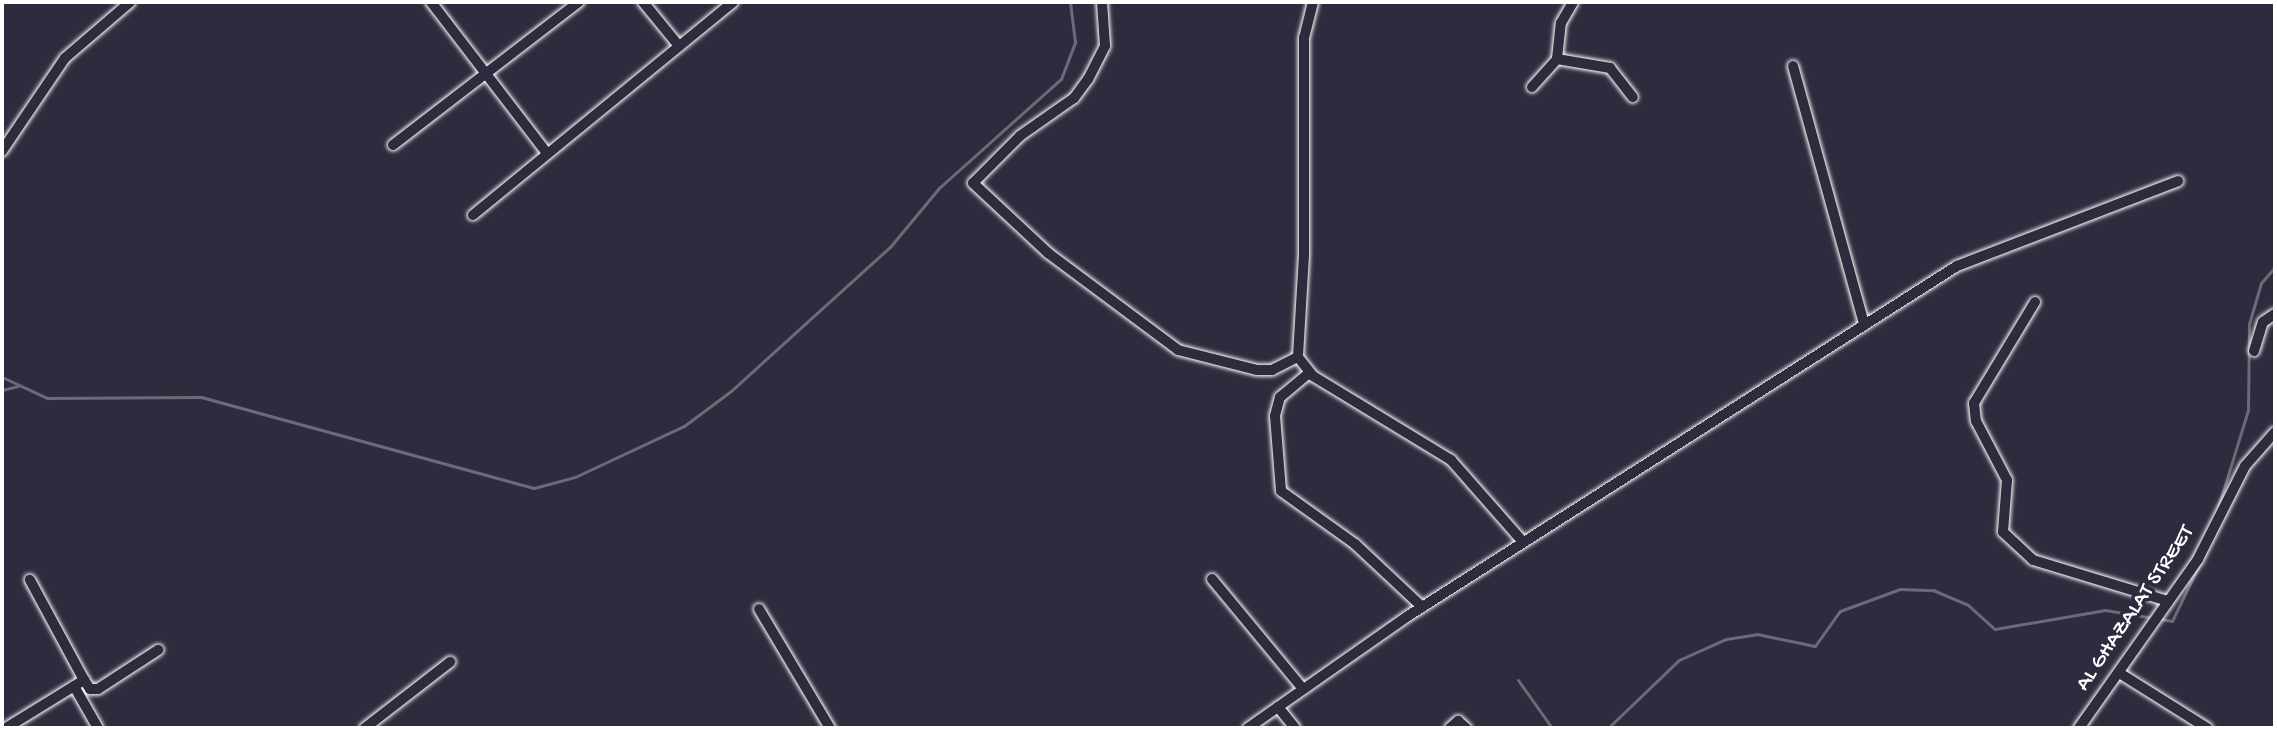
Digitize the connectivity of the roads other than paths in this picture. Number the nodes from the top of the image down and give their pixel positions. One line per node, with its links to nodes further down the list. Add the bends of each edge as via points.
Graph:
1 (130, 2): 16 (street, via 65,58)
2 (431, 2): 12 (street)
3 (579, 2): 12 (street)
4 (643, 2): 9 (street)
5 (733, 2): 9 (street)
6 (1102, 2): 24 (street, via 1105,46 1088,79 1074,98 1020,136 973,183 1048,253 1178,350 1257,370 1272,370)
7 (1313, 2): 24 (street, via 1304,38 1304,255)
8 (1573, 2): 10 (street, via 1561,23)
9 (679, 46): 17 (street)
10 (1557, 59): 13 (street); 14 (street, via 1610,68)
11 (1793, 66): 22 (street)
12 (486, 73): 15 (street); 17 (street)
13 (1532, 87)
14 (1633, 97)
15 (393, 145)
16 (2, 151)
17 (546, 152): 19 (street)
18 (2178, 181): 22 (street, via 1957,266)
19 (473, 215)
20 (2035, 302): 30 (street, via 1974,403 1976,421 2007,480 2003,532 2033,560)
21 (2275, 314): 23 (street, via 2263,322)
22 (1864, 323): 27 (street)
23 (2254, 351)
24 (1298, 357): 25 (street)
25 (1309, 373): 27 (street, via 1451,460); 31 (street, via 1280,397 1275,416 1281,491 1355,544)
26 (2275, 432): 30 (street, AL GHAZALAT STREET, via 2245,466 2198,559)
27 (1523, 542): 31 (street)
28 (1212, 579): 37 (street)
29 (30, 580): 36 (street)
30 (2168, 601): 35 (street, AL GHAZALAT STREET)
31 (1422, 607): 37 (street)
32 (759, 609): 42 (street)
33 (158, 650): 36 (street, via 98,689)
34 (450, 662): 41 (street)
35 (2121, 674): 47 (street, AL GHAZALAT STREET); 48 (street)
36 (79, 683): 39 (street); 40 (street)
37 (1303, 689): 38 (street)
38 (1278, 707): 43 (street); 44 (street)
39 (6, 728)
40 (98, 728)
41 (365, 728)
42 (830, 728)
43 (1248, 728)
44 (1295, 728)
45 (1450, 728): 46 (street, via 1458,721)
46 (1466, 728)
47 (2079, 728)
48 (2207, 728)

